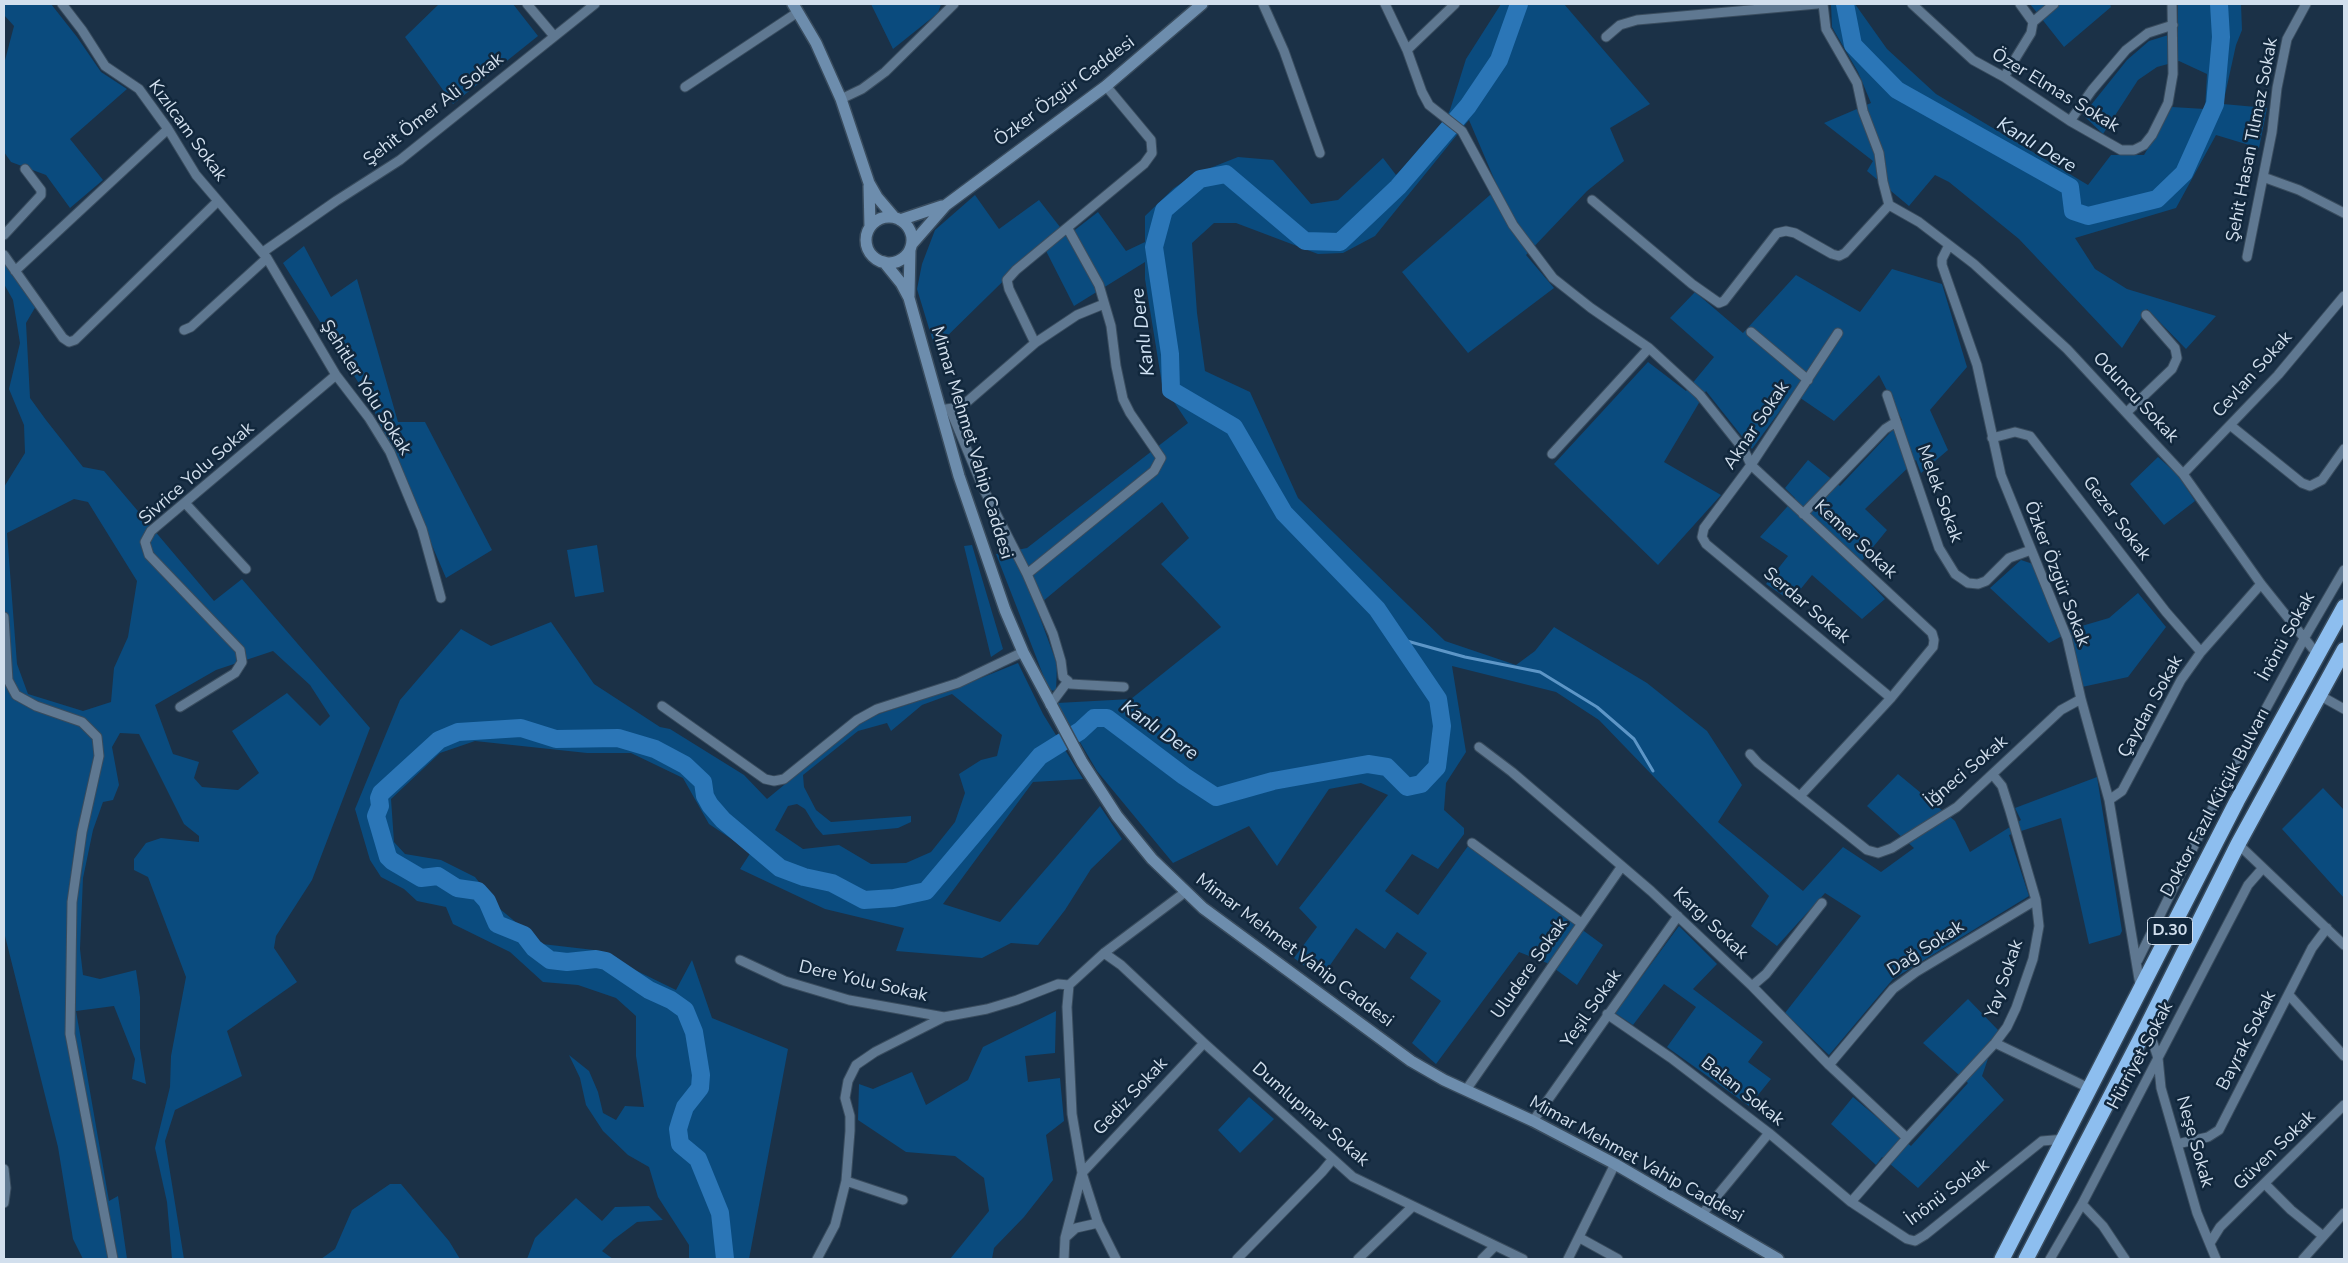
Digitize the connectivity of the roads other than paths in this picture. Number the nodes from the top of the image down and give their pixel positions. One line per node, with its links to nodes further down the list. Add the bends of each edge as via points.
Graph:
1 (62, 4): 27 (street, Kızılcam Sokak, via 104,66 139,89)
2 (528, 4): 19 (street)
3 (595, 4): 19 (street, Şehit Ömer Ali Sokak)
4 (1202, 4): 23 (main road, Özker Özgür Caddesi)
5 (1263, 4): 28 (street, via 1284,51)
6 (1385, 4): 21 (street)
7 (1455, 4): 21 (street)
8 (1818, 4): 20 (street, via 1637,20 1620,25)
9 (1823, 4): 35 (street, via 1826,29 1857,83 1863,111 1879,153)
10 (1912, 4): 22 (street, Özer Elmas Sokak, via 1973,60)
11 (2020, 4): 17 (street)
12 (2054, 4): 17 (street)
13 (2172, 4): 18 (street, Özer Elmas Sokak)
14 (2306, 4): 30 (street, Şehit Hasan Tılmaz Sokak, via 2287,40)
15 (950, 5): 25 (street, via 885,72)
16 (795, 8): 24 (street); 25 (main road, via 816,43)
17 (2033, 22): 22 (street, via 2031,33)
18 (2173, 25): 26 (street, via 2148,34 2126,50); 26 (street, Özer Elmas Sokak, via 2173,74 2168,104 2144,145 2134,150 2120,150)
19 (554, 36): 44 (street, Şehit Ömer Ali Sokak, via 400,160 336,201)
20 (1606, 37)
21 (1407, 50): 56 (street, Kemer Sokak, via 1430,105 1462,131 1513,225 1553,278)
22 (2004, 77): 26 (street, Özer Elmas Sokak)
23 (1106, 86): 34 (main road, Özker Özgür Caddesi); 39 (street, via 1151,140 1152,153 1144,164)
24 (685, 88)
25 (841, 99): 31 (main road)
26 (2070, 121)
27 (168, 129): 33 (street, Kızılcam Sokak, via 196,175); 47 (street)
28 (1320, 153)
29 (25, 169): 40 (street, via 41,190 41,195)
30 (2264, 177): 36 (street, via 2299,190); 45 (street, Şehit Hasan Tılmaz Sokak)
31 (869, 183): 37 (main road); 38 (main road)
32 (1592, 200): 35 (street, via 1719,303 1724,301 1777,233 1795,232 1839,256)
33 (218, 201): 44 (street, Kızılcam Sokak); 47 (street, via 75,340 69,342 63,338)
34 (946, 204): 37 (main road, Özker Özgür Caddesi); 42 (main road, Özker Özgür Caddesi)
35 (1889, 205): 41 (street, Oduncu Sokak)
36 (2344, 213)
37 (897, 218): 38 (main road, via 880,218); 42 (main road, via 910,230)
38 (870, 227): 46 (main road, via 867,248)
39 (1068, 228): 50 (street, via 1100,285); 55 (street, via 1007,280 1008,289)
40 (4, 235)
41 (1949, 245): 61 (street, Oduncu Sokak, via 1995,282 2067,349); 64 (street, Özker Özgür Sokak, via 1942,265 1977,365)
42 (911, 246): 46 (main road, via 900,260); 49 (main road, Mimar Mehmet Vahip Caddesi)
43 (4, 255): 47 (street)
44 (265, 255): 52 (street, Şehit Ömer Ali Sokak, via 191,327); 57 (street, Şehitler Yolu Sokak)
45 (2246, 257)
46 (884, 262): 49 (main road, Mimar Mehmet Vahip Caddesi)
47 (15, 271)
48 (2344, 296): 63 (street, Cevlan Sokak, via 2278,375)
49 (909, 298): 60 (main road, Mimar Mehmet Vahip Caddesi)
50 (1104, 304): 55 (street, via 1077,315); 75 (street, via 1111,326 1123,399 1161,458 1154,471)
51 (2146, 315): 61 (street, via 2175,348 2177,358 2172,369)
52 (184, 330)
53 (1750, 332): 58 (street)
54 (1838, 333): 58 (street, Aknar Sokak)
55 (1035, 343): 60 (street, via 961,407)
56 (1649, 348): 66 (street); 67 (street, Kemer Sokak, via 1700,395 1744,450)
57 (336, 375): 69 (street, Sivrice Yolu Sokak); 77 (street, Şehitler Yolu Sokak, via 390,452 422,528)
58 (1808, 380): 67 (street, Aknar Sokak)
59 (1887, 395): 62 (street, Melek Sokak)
60 (945, 409): 75 (street); 82 (main road, Mimar Mehmet Vahip Caddesi, via 974,523)
61 (2127, 412): 68 (street, Oduncu Sokak)
62 (1896, 422): 70 (street, via 1885,429); 72 (street, Melek Sokak, via 1939,548 1955,574 1968,582 1986,582 2009,558)
63 (2230, 425): 65 (street, via 2310,486 2322,480); 68 (street, Cevlan Sokak)
64 (1992, 438): 72 (street, Özker Özgür Sokak, via 2001,475); 83 (street, Gezer Sokak, via 2015,432 2030,436)
65 (2344, 449)
66 (1552, 454)
67 (1751, 465): 70 (street, Kemer Sokak); 71 (street, Aknar Sokak, via 1704,528)
68 (2183, 474): 76 (street, Oduncu Sokak)
69 (185, 503): 73 (street); 92 (street, Sivrice Yolu Sokak, via 151,531 145,542 149,555 240,650 242,662 236,673)
70 (1803, 514): 88 (street, Kemer Sokak, via 1932,633 1932,647)
71 (1702, 536): 88 (street, Serdar Sokak, via 1706,544)
72 (2031, 550): 89 (street, Özker Özgür Sokak, via 2067,638)
73 (246, 569)
74 (2344, 570): 80 (street, İnönü Sokak)
75 (1027, 574): 85 (street, via 1053,634 1063,677)
76 (2261, 584): 80 (street, Oduncu Sokak); 83 (street, Çaydan Sokak)
77 (441, 598)
78 (2344, 607): 84 (highway, Doktor Fazıl Küçük Bulvarı / D.30)
79 (4, 617): 152 (street, via 8,680 16,695 36,706 82,722 98,737 99,756 82,832 72,902 70,1034)
80 (2305, 637): 84 (street, Oduncu Sokak); 112 (street, İnönü Sokak, via 2220,793)
81 (2344, 650): 87 (highway, D.30)
82 (1023, 652): 90 (main road, Mimar Mehmet Vahip Caddesi); 91 (street, via 958,683 877,709 857,720 784,780 774,782 765,779)
83 (2201, 652): 98 (street, Çaydan Sokak, via 2155,726 2122,791)
84 (2318, 654): 115 (highway, Doktor Fazıl Küçük Bulvarı / D.30)
85 (1068, 681): 86 (street, via 1070,684); 90 (street)
86 (1124, 687)
87 (2319, 695): 93 (street); 100 (highway, D.30)
88 (1891, 698): 97 (street)
89 (2081, 700): 96 (street, İğneci Sokak, via 2061,710); 98 (street, Özker Özgür Sokak)
90 (1050, 705): 103 (main road, Mimar Mehmet Vahip Caddesi, via 1117,816)
91 (662, 706)
92 (180, 707)
93 (2344, 709)
94 (1479, 747): 101 (street, Kargı Sokak)
95 (1750, 754): 97 (street, İğneci Sokak)
96 (1993, 775): 97 (street, İğneci Sokak, via 1957,807 1892,848 1878,853 1867,850); 104 (street, Yay Sokak, via 2002,786)
97 (1801, 795)
98 (2108, 800): 112 (street, Özker Özgür Sokak)
99 (1472, 843): 107 (street)
100 (2238, 844): 102 (street); 119 (highway, D.30)
101 (1622, 866): 106 (street, Kargı Sokak); 107 (street, Uludere Sokak)
102 (2262, 869): 108 (street); 123 (street, Hürriyet Sokak, via 2248,886)
103 (1184, 893): 110 (street); 126 (main road, Mimar Mehmet Vahip Caddesi, via 1411,1061)
104 (2036, 900): 121 (street, Yay Sokak, via 2039,926 2034,959 2016,1008); 124 (street, Dağ Sokak, via 1893,989)
105 (1822, 903): 114 (street, via 1766,974)
106 (1678, 916): 114 (street, Kargı Sokak); 117 (street, Yeşil Sokak)
107 (1581, 923): 126 (street, Uludere Sokak)
108 (2326, 928): 109 (street); 116 (street, Bayrak Sokak, via 2312,948)
109 (2344, 945)
110 (1104, 952): 113 (street); 120 (street, Dumlupınar Sokak)
111 (740, 960): 118 (street, Dere Yolu Sokak, via 785,981 849,1000)
112 (2138, 960): 115 (street, Özker Özgür Sokak)
113 (1069, 985): 118 (street, Dere Yolu Sokak, via 1058,984 1002,1005); 136 (street, via 1067,1007 1072,1114)
114 (1752, 986): 124 (street, Kargı Sokak)
115 (2141, 988): 125 (highway, Doktor Fazıl Küçük Bulvarı / D.30)
116 (2289, 995): 122 (street); 132 (street, Bayrak Sokak, via 2219,1130 2208,1137)
117 (1607, 1014): 128 (street, Yeşil Sokak); 129 (street, Balan Sokak)
118 (944, 1017): 137 (street, via 874,1052 856,1065 848,1081 845,1098 850,1116)
119 (2143, 1034): 123 (street, Neşe Sokak, via 2153,1043); 164 (highway, D.30)
120 (1204, 1043): 133 (street, Dumlupınar Sokak); 136 (street, Gediz Sokak)
121 (1995, 1043): 125 (street); 130 (street, Yay Sokak)
122 (2344, 1056)
123 (2158, 1058): 132 (street, Neşe Sokak, via 2162,1088); 142 (street, Hürriyet Sokak)
124 (1829, 1065): 130 (street, Kargı Sokak)
125 (2091, 1089): 131 (highway, Doktor Fazıl Küçük Bulvarı / D.30)
126 (1466, 1090): 128 (main road, Mimar Mehmet Vahip Caddesi)
127 (2344, 1105): 138 (street, Güven Sokak)
128 (1533, 1121): 134 (main road, Mimar Mehmet Vahip Caddesi)
129 (1769, 1133): 140 (street, Balan Sokak); 145 (street)
130 (1906, 1138): 140 (street, Yay Sokak)
131 (2065, 1139): 140 (street, İnönü Sokak, via 2042,1141 1915,1240 1907,1239); 163 (highway, Doktor Fazıl Küçük Bulvarı / D.30)
132 (2177, 1144): 150 (street, Neşe Sokak, via 2197,1213)
133 (1332, 1160): 143 (street, Dumlupınar Sokak, via 1353,1177); 156 (street)
134 (1615, 1164): 145 (main road, Mimar Mehmet Vahip Caddesi); 149 (street)
135 (4, 1169): 141 (street)
136 (1082, 1173): 146 (street); 148 (street)
137 (846, 1181): 139 (street); 153 (street, via 835,1226)
138 (2265, 1184): 147 (street); 150 (street, Güven Sokak, via 2220,1227)
139 (903, 1200)
140 (1851, 1202)
141 (4, 1203)
142 (2082, 1204): 165 (street, Hürriyet Sokak); 166 (street, via 2103,1226)
143 (1412, 1207): 151 (street, Dumlupınar Sokak); 157 (street)
144 (2344, 1213): 147 (street)
145 (1703, 1214): 162 (main road, Mimar Mehmet Vahip Caddesi)
146 (1098, 1223): 148 (street, via 1076,1228); 155 (street)
147 (2323, 1236): 168 (street)
148 (1065, 1238): 154 (street)
149 (1580, 1238): 160 (street); 161 (street)
150 (2210, 1243): 167 (street, Neşe Sokak)
151 (1495, 1246): 158 (street); 159 (street, Dumlupınar Sokak)
152 (113, 1259)
153 (817, 1259)
154 (1064, 1259)
155 (1116, 1259)
156 (1237, 1259)
157 (1358, 1259)
158 (1482, 1259)
159 (1523, 1259)
160 (1568, 1259)
161 (1618, 1259)
162 (1778, 1259)
163 (2002, 1259)
164 (2026, 1259)
165 (2050, 1259)
166 (2125, 1259)
167 (2216, 1259)
168 (2302, 1259)

